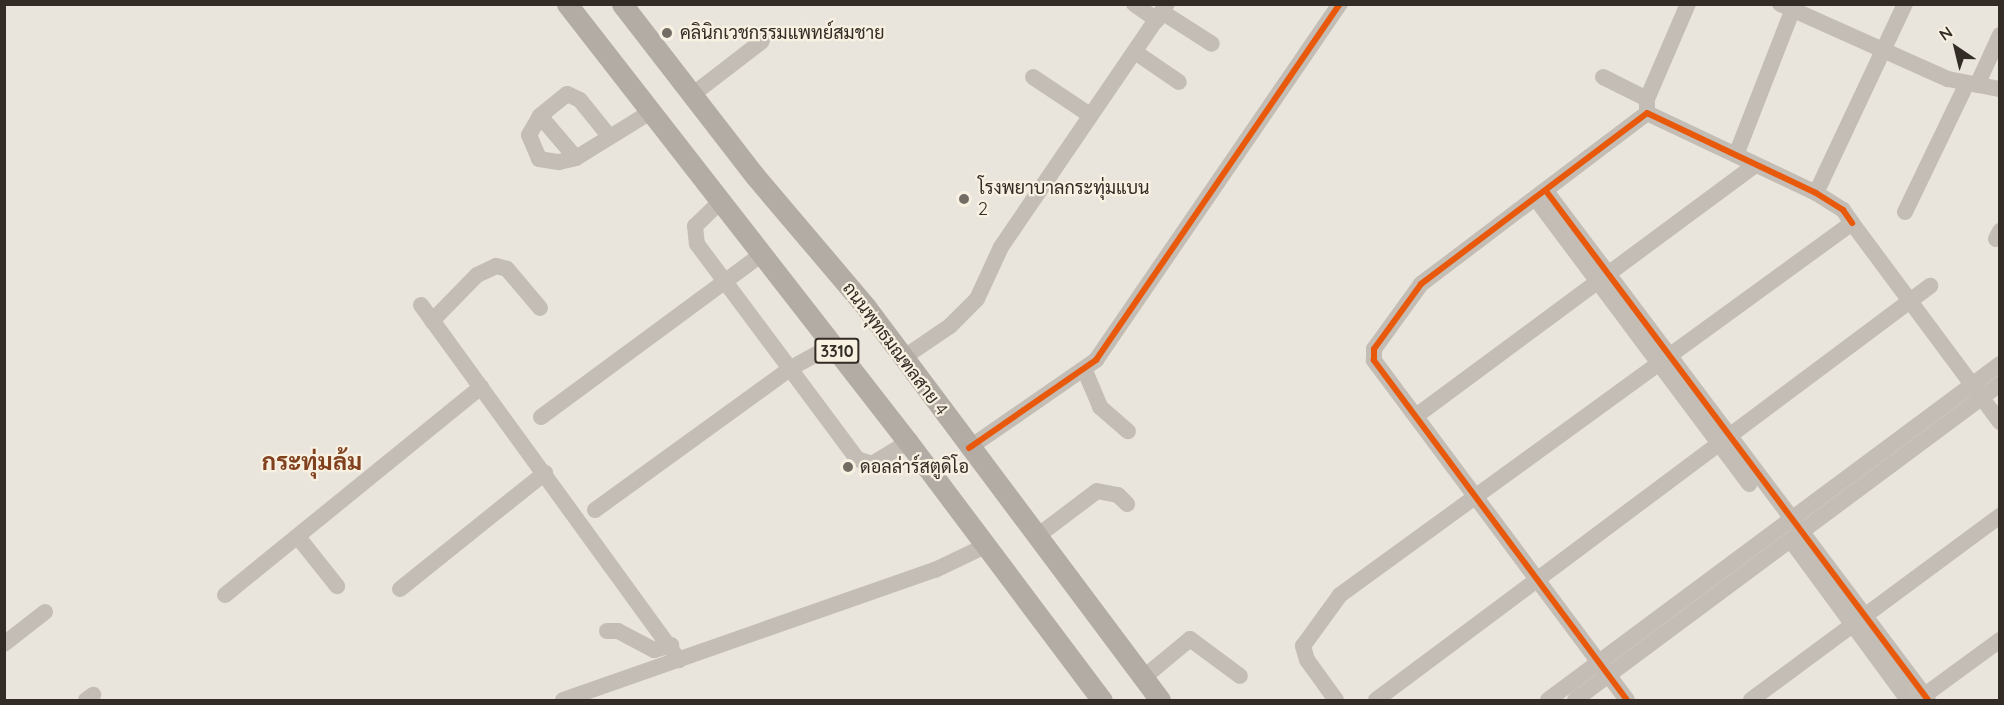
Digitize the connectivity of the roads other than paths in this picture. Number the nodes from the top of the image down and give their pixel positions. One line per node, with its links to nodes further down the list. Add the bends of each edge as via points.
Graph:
1 (567, 4): 21 (main road, 3310)
2 (622, 4): 19 (main road, ถนนพุทธมณฑลสาย 4 / 3310)
3 (1134, 4): 8 (street)
4 (1340, 4): 46 (street, via 1164,264)
5 (1905, 4): 12 (street)
6 (1684, 5): 20 (street)
7 (1789, 7): 12 (street); 25 (street)
8 (1162, 12): 11 (street); 13 (street)
9 (2000, 35): 17 (street)
10 (762, 41): 19 (street)
11 (1212, 44)
12 (1885, 50): 17 (street); 28 (street)
13 (1135, 52): 16 (street); 22 (street)
14 (1603, 76): 20 (street)
15 (1033, 77): 22 (street)
16 (1179, 82)
17 (1972, 84): 18 (street); 31 (street)
18 (2000, 89)
19 (692, 95): 42 (main road, ถนนพุทธมณฑลสาย 4 / 3310)
20 (1647, 106): 25 (street); 29 (street)
21 (652, 111): 24 (street); 30 (main road, 3310)
22 (1090, 115): 42 (street, via 1001,248 977,299 950,326)
23 (540, 116): 24 (street, via 561,97 574,95); 26 (street); 26 (street, via 529,135 539,159 550,163)
24 (609, 136): 26 (street)
25 (1736, 155): 27 (street)
26 (576, 158)
27 (1755, 165): 28 (street); 34 (street)
28 (1816, 193): 32 (street, via 1843,210)
29 (1541, 195): 34 (street); 50 (street, via 1421,284 1374,349 1374,360)
30 (721, 201): 33 (main road, 3310); 35 (street, via 694,226 693,235)
31 (1905, 212)
32 (1852, 223): 37 (street); 43 (street)
33 (762, 254): 35 (street); 41 (main road, 3310)
34 (1602, 278): 43 (street); 50 (street)
35 (726, 281): 45 (street); 51 (street)
36 (1930, 286): 37 (street)
37 (1910, 300): 49 (street); 54 (street)
38 (421, 305): 40 (street)
39 (540, 308): 40 (street, via 507,269 496,266 477,274)
40 (432, 321): 48 (street)
41 (833, 345): 45 (street); 55 (main road, 3310)
42 (903, 358): 56 (main road, ถนนพุทธมณฑลสาย 4 / 3310)
43 (1664, 360): 54 (street); 58 (street)
44 (2000, 364): 49 (street)
45 (791, 368): 55 (street, via 864,464 883,461); 60 (street)
46 (1084, 371): 53 (street, via 1100,407); 56 (street)
47 (2000, 384): 49 (street)
48 (481, 387): 57 (street); 63 (street)
49 (1976, 392): 52 (street); 62 (street)
50 (1416, 416): 58 (street)
51 (541, 417)
52 (2000, 422)
53 (1128, 431)
54 (1724, 441): 62 (street); 66 (street)
55 (908, 442): 65 (main road, 3310)
56 (969, 447): 64 (main road, ถนนพุทธมณฑลสาย 4 / 3310)
57 (545, 473): 68 (street); 75 (street)
58 (1477, 498): 66 (street); 83 (street, via 1340,595 1310,635 1304,653)
59 (1127, 504): 64 (street, via 1118,495 1097,491)
60 (596, 510)
61 (2000, 516): 71 (street)
62 (1791, 531): 71 (street); 76 (street)
63 (298, 537): 67 (street); 69 (street)
64 (1036, 537): 78 (main road, ถนนพุทธมณฑลสาย 4 / 3310)
65 (985, 546): 75 (street, via 934,570); 82 (main road, 3310)
66 (1538, 580): 76 (street); 84 (street)
67 (336, 586)
68 (400, 589)
69 (225, 595)
70 (45, 612): 74 (street)
71 (1857, 621): 80 (street); 88 (street)
72 (607, 631): 75 (street, via 618,631 654,650)
73 (2000, 640): 80 (street)
74 (4, 644)
75 (675, 653): 81 (street)
76 (1604, 669): 85 (street); 86 (street); 87 (street)
77 (1240, 676): 78 (street, via 1190,639)
78 (1143, 678): 79 (main road, ถนนพุทธมณฑลสาย 4)
79 (1158, 699)
80 (1919, 699)
81 (562, 700)
82 (1102, 700)
83 (1336, 700)
84 (1376, 700)
85 (1548, 700)
86 (1575, 700)
87 (1627, 700)
88 (1751, 700)

